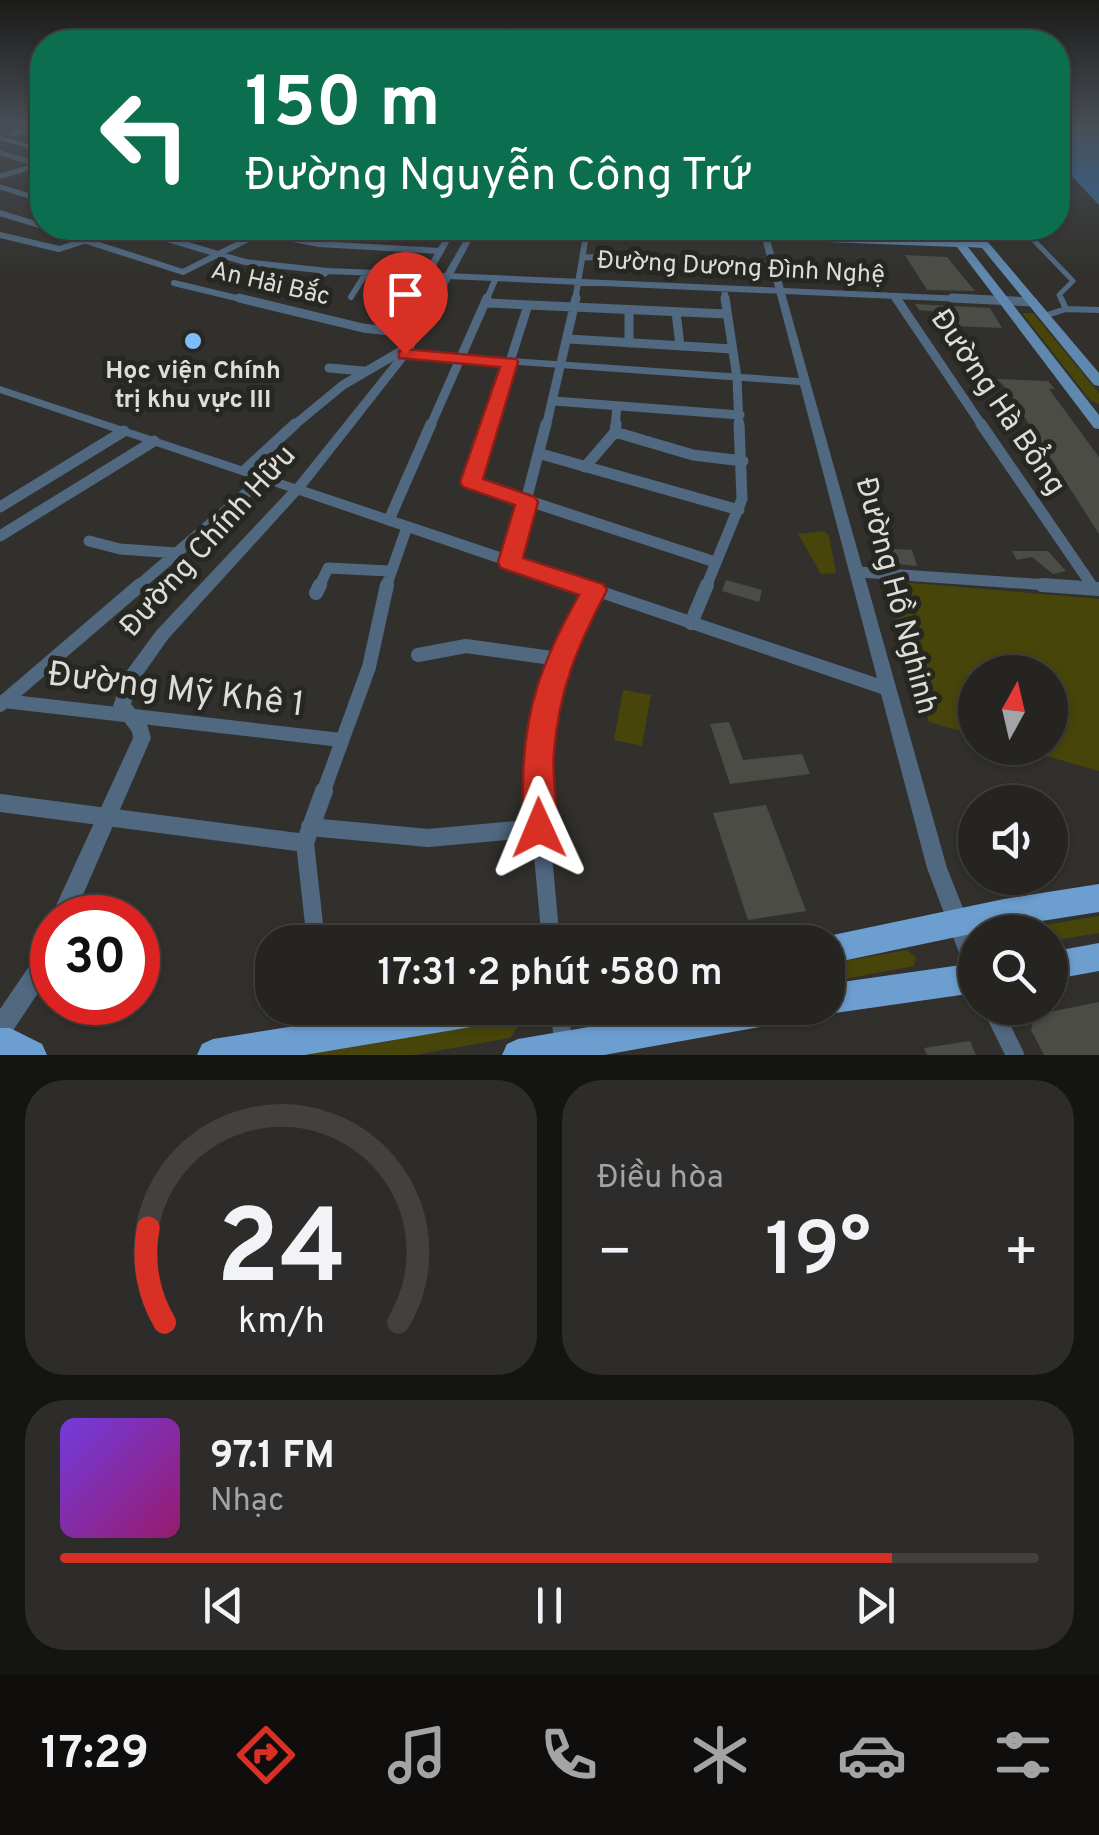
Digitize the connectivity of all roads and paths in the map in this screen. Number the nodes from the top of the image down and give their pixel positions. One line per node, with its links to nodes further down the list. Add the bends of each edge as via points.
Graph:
1 (1, 187): 2 (street)
2 (30, 194)
3 (0, 216): 4 (street)
4 (30, 222)
5 (30, 232): 7 (street)
6 (0, 235): 7 (street)
7 (13, 238): 8 (street, via 59,249); 19 (street)
8 (84, 240): 21 (street, via 183,272)
9 (168, 240): 21 (street)
10 (247, 240): 21 (street)
11 (305, 240): 20 (street)
12 (447, 240): 20 (street)
13 (466, 240): 27 (street, Đường Chính Hữu)
14 (586, 240): 22 (street)
15 (766, 240): 23 (street, Đường Hồ Nghinh)
16 (957, 240): 36 (main road)
17 (981, 240): 37 (main road)
18 (1034, 240): 42 (street, via 1073,281 1059,295)
19 (0, 243)
20 (439, 251): 26 (street)
21 (218, 256): 24 (street)
22 (584, 257): 23 (street); 29 (street)
23 (774, 264): 33 (street, Đường Hồ Nghinh)
24 (328, 271): 25 (street); 32 (street)
25 (366, 273): 26 (street); 35 (street)
26 (426, 275): 27 (street)
27 (447, 276): 28 (street, Đường Dương Đình Nghệ); 46 (street, Đường Chính Hữu)
28 (496, 280): 29 (street, Đường Dương Đình Nghệ); 38 (street)
29 (578, 282): 31 (street, Đường Dương Đình Nghệ); 40 (street)
30 (174, 283): 51 (street, An Hải Bắc)
31 (724, 289): 33 (street, Đường Dương Đình Nghệ); 47 (street)
32 (303, 290)
33 (781, 291): 34 (street, Đường Dương Đình Nghệ); 60 (street, Đường Hồ Nghinh)
34 (894, 296): 36 (street, Đường Dương Đình Nghệ); 91 (street, Đường Hà Bổng)
35 (351, 297)
36 (1004, 301): 37 (street, Đường Dương Đình Nghệ); 66 (main road)
37 (1033, 302): 48 (main road)
38 (487, 303): 39 (street); 54 (street)
39 (528, 305): 40 (street); 55 (street)
40 (574, 307): 41 (street); 49 (street)
41 (630, 310): 45 (street); 50 (street)
42 (1066, 310): 43 (street); 48 (street)
43 (1099, 310)
44 (379, 311): 46 (street)
45 (676, 312): 47 (street); 52 (street)
46 (428, 313): 51 (street, Đường Chính Hữu)
47 (728, 314): 53 (street)
48 (1044, 316): 61 (main road)
49 (568, 339): 50 (street); 56 (street)
50 (628, 343): 52 (street)
51 (410, 345): 54 (street); 58 (street); 75 (street, Đường Chính Hữu)
52 (680, 346): 53 (street)
53 (732, 349): 59 (street)
54 (462, 359): 55 (street); 79 (street)
55 (510, 362): 56 (street); 76 (street, via 470,477 481,488)
56 (562, 367): 59 (street); 63 (street)
57 (329, 368): 58 (street)
58 (364, 371): 73 (street, via 308,410)
59 (737, 378): 60 (street); 65 (street)
60 (806, 382): 89 (street, Đường Hồ Nghinh)
61 (1099, 382)
62 (0, 388): 67 (street)
63 (554, 401): 64 (street); 70 (street)
64 (617, 406): 65 (street); 68 (street)
65 (740, 415): 71 (street)
66 (1098, 422)
67 (124, 430): 69 (street); 77 (street)
68 (615, 432): 71 (street, via 693,455); 72 (street)
69 (154, 440): 73 (street); 82 (street)
70 (541, 454): 72 (street); 76 (street)
71 (744, 461): 78 (street)
72 (585, 467): 78 (street)
73 (245, 470): 74 (street)
74 (266, 476): 75 (street); 85 (street)
75 (299, 487): 79 (street); 98 (street, Đường Chính Hữu, via 137,668 124,695)
76 (527, 502): 86 (street); 87 (street)
77 (0, 507)
78 (739, 510): 87 (street)
79 (390, 520): 81 (street)
80 (0, 522): 82 (street)
81 (407, 526): 86 (street); 88 (street)
82 (14, 528): 83 (street)
83 (0, 536)
84 (89, 542): 85 (street)
85 (176, 553): 97 (street)
86 (510, 562): 90 (street)
87 (716, 562): 93 (street)
88 (390, 571): 92 (street, via 328,568); 99 (street, via 368,667)
89 (860, 572): 91 (street); 96 (street, Đường Hồ Nghinh)
90 (594, 590): 93 (street); 95 (street)
91 (1092, 590)
92 (316, 593)
93 (691, 624): 96 (street)
94 (418, 655): 95 (street, via 466,646)
95 (559, 659): 102 (street, via 540,726)
96 (886, 688): 107 (street, Đường Hồ Nghinh)
97 (2, 703): 98 (street, Đường Mỹ Khê 1)
98 (127, 715): 99 (street, Đường Mỹ Khê 1); 101 (street, Đường Chính Hữu, via 142,738)
99 (341, 740): 103 (street)
100 (0, 803): 101 (street)
101 (104, 819): 103 (street); 104 (street, Đường Chính Hữu)
102 (539, 828): 103 (street, via 428,838); 109 (street)
103 (308, 835): 108 (street)
104 (72, 895)
105 (1099, 898): 106 (main road)
106 (994, 915)
107 (958, 922)
108 (315, 925)
109 (550, 925)
110 (958, 925): 111 (main road)
111 (845, 947)
112 (1099, 957): 113 (main road)
113 (1068, 963)
114 (958, 981): 116 (main road)
115 (30, 985): 121 (street)
116 (845, 997)
117 (316, 1025): 125 (main road)
118 (561, 1025): 123 (street)
119 (694, 1025): 123 (main road)
120 (1000, 1025): 127 (street)
121 (0, 1030)
122 (0, 1043): 124 (main road)
123 (565, 1050): 126 (main road)
124 (30, 1055)
125 (214, 1055)
126 (518, 1055)
127 (1015, 1055)

